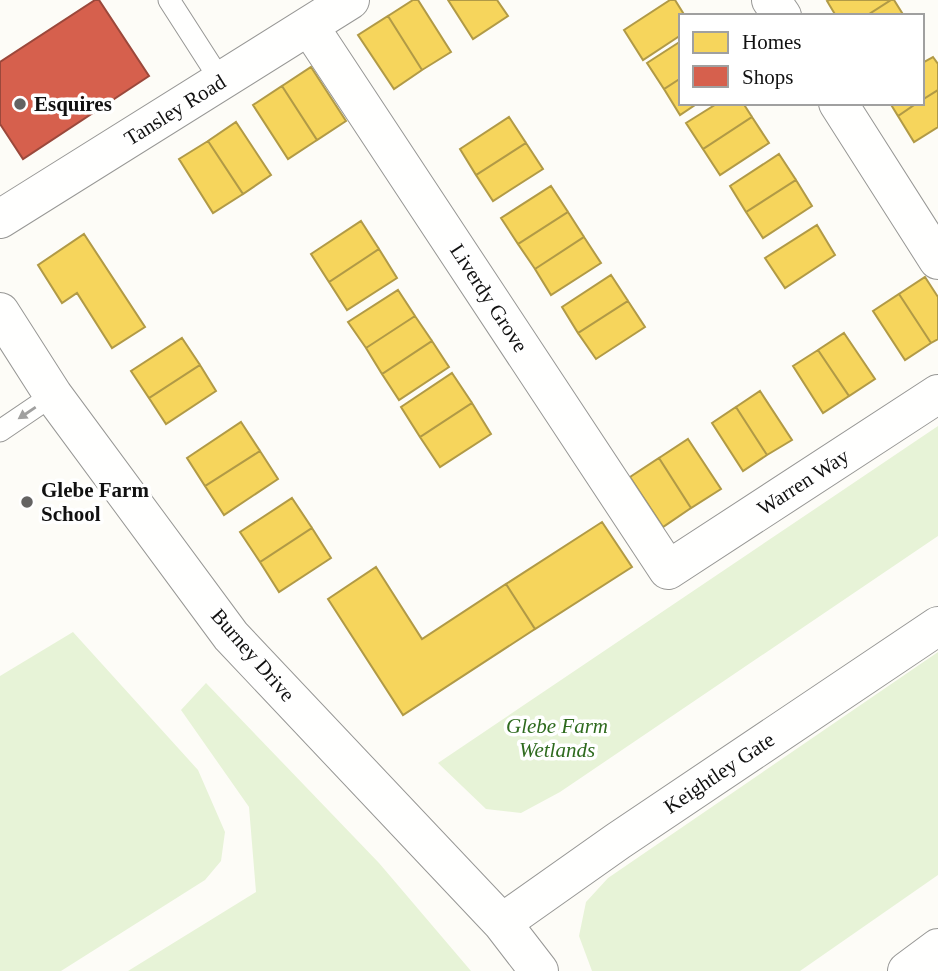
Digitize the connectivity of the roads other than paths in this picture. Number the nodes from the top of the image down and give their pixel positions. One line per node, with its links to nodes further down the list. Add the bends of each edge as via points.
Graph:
1 (169, 0): 4 (lane)
2 (350, 0): 3 (street, Tansley Road)
3 (309, 26): 4 (street, Tansley Road); 12 (street, Liverdy Grove)
4 (221, 81): 6 (street, Tansley Road)
5 (839, 105): 7 (street)
6 (0, 219)
7 (938, 260)
8 (0, 312): 10 (street, Burney Drive)
9 (938, 394): 12 (street, Warren Way)
10 (53, 395): 11 (lane, one-way to 11); 14 (street, Burney Drive, via 231,636)
11 (0, 431)
12 (668, 570)
13 (938, 626): 14 (street, Keightley Gate)
14 (502, 923): 16 (street, Burney Drive)
15 (938, 948): 17 (street)
16 (539, 971)
17 (906, 971)

